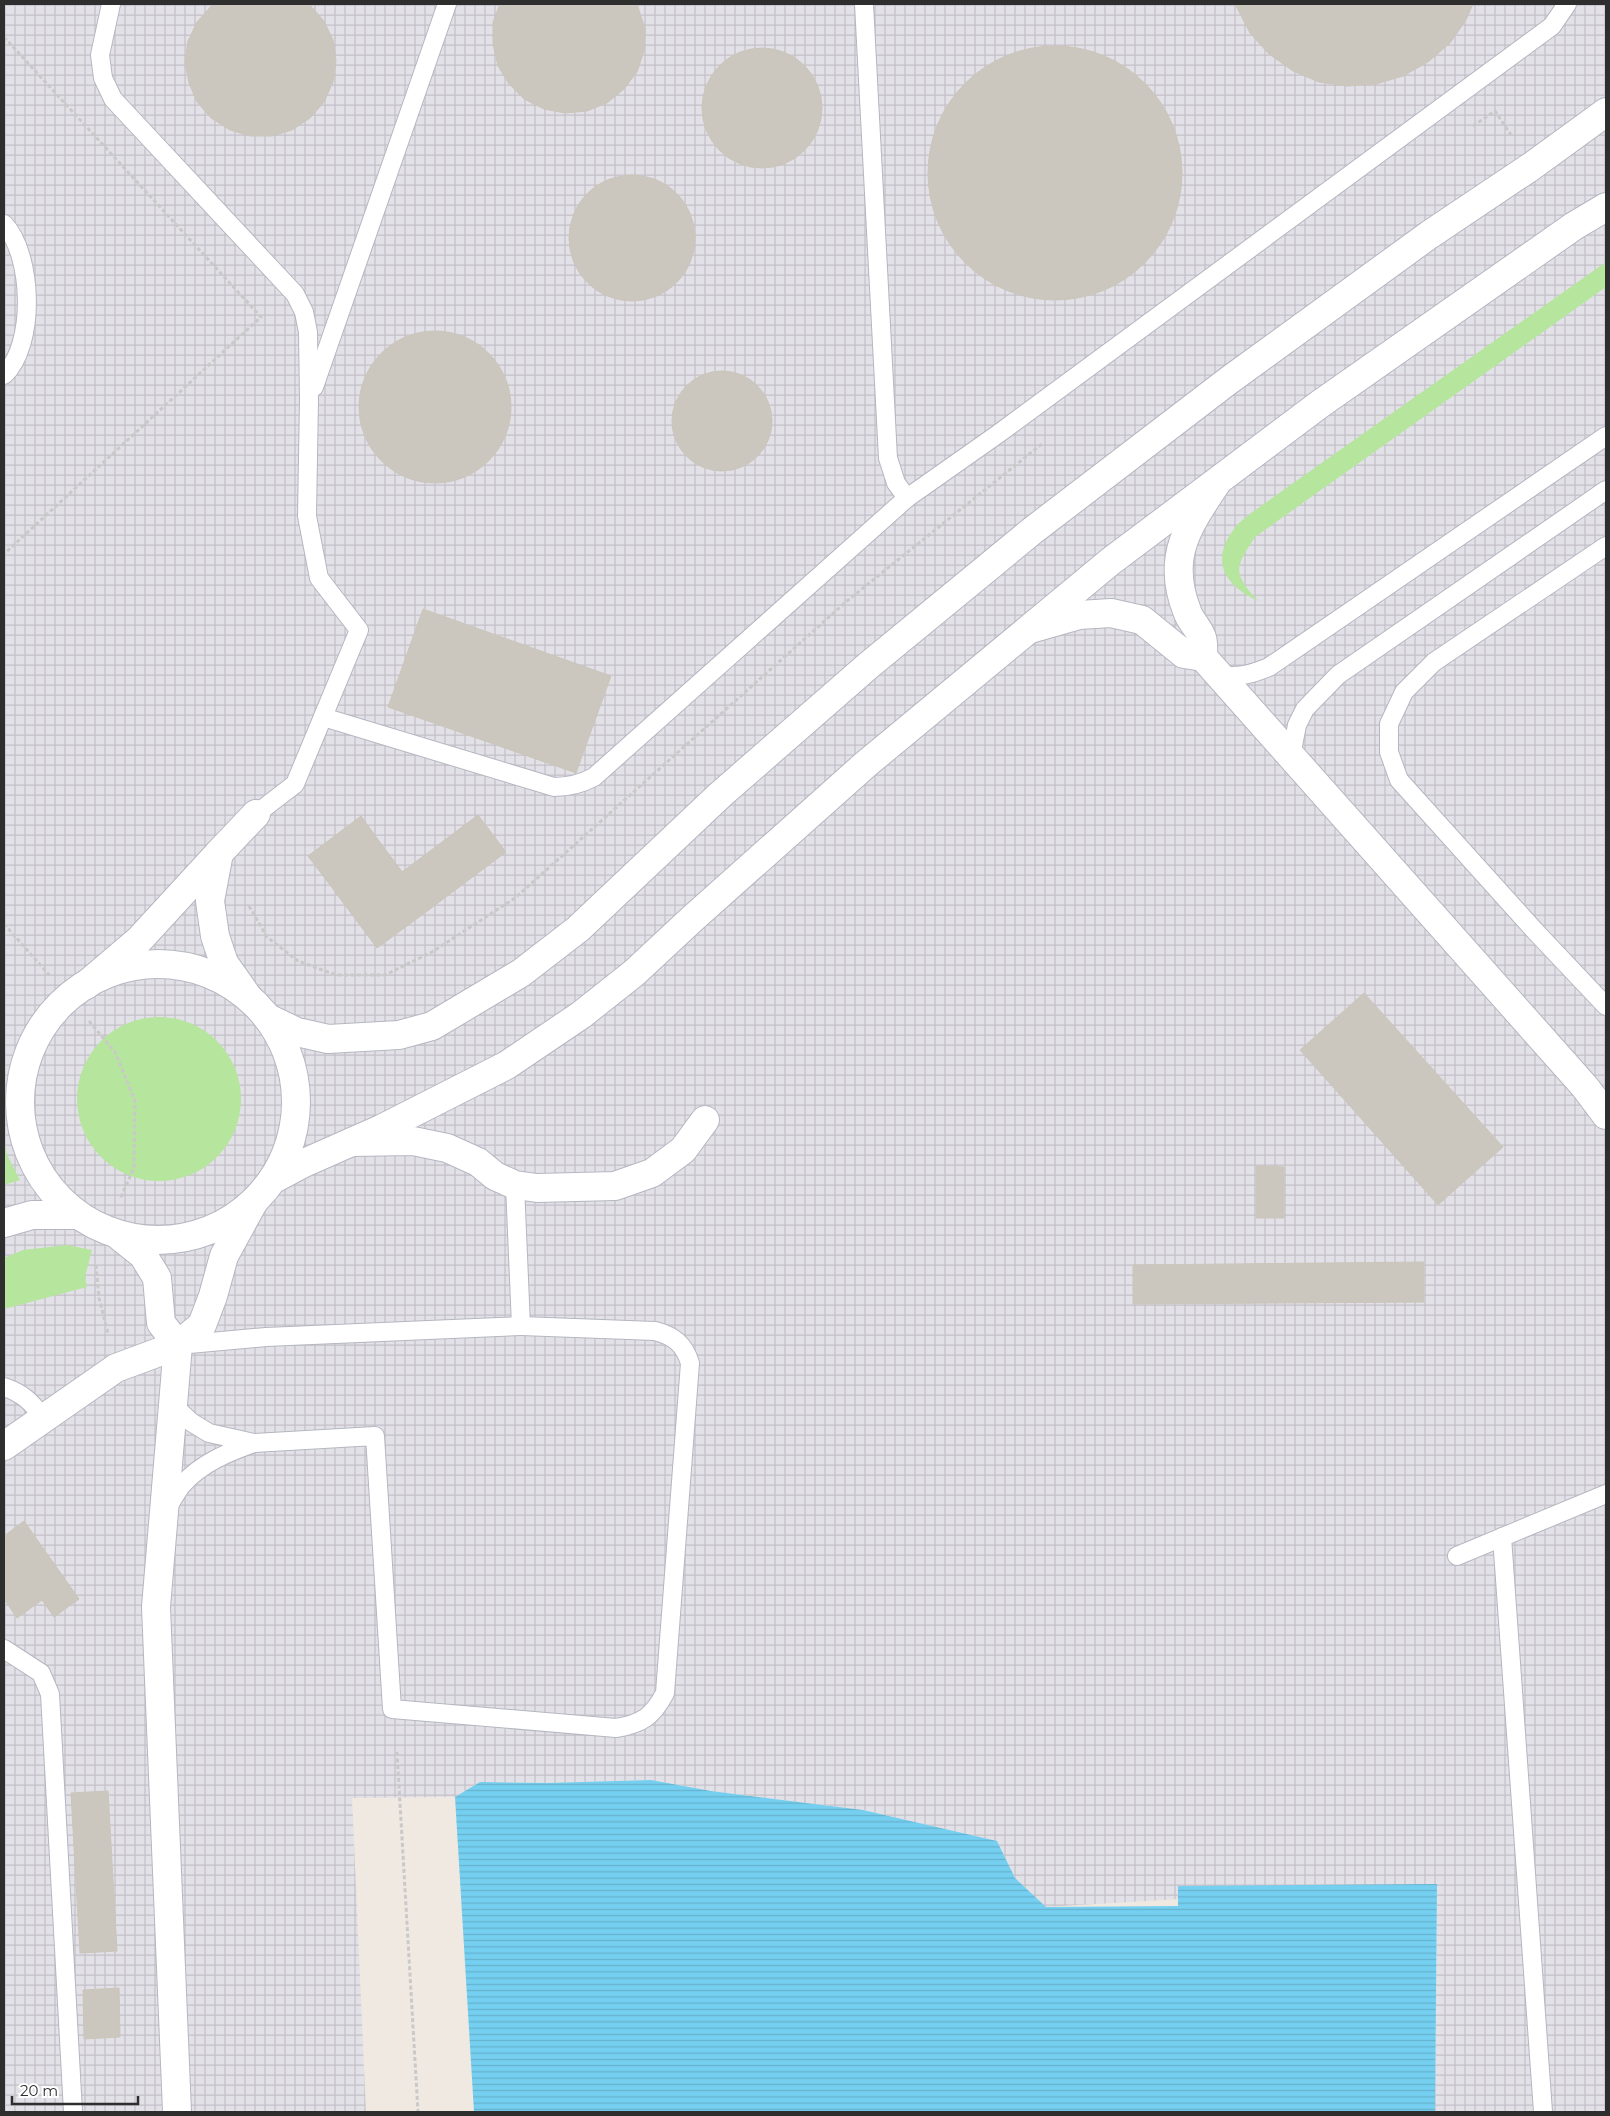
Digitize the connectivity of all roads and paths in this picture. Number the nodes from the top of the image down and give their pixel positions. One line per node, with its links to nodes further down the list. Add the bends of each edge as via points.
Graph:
1 (111, 4): 12 (lane, via 100,55 103,78 113,99 294,294 304,312 308,332)
2 (447, 4): 12 (lane)
3 (864, 4): 17 (lane, via 888,458 896,482)
4 (1567, 4): 17 (lane, via 1552,26)
5 (4, 38): 19 (path, via 261,317)
6 (1606, 112): 8 (main road)
7 (1471, 128): 8 (path, via 1495,111)
8 (1532, 166): 31 (main road, via 1429,235 1228,381 1032,531 869,665 720,795 578,929 521,973 432,1026 399,1035 328,1039 297,1032)
9 (1606, 207): 15 (main road, via 1320,404)
10 (4, 224): 11 (lane, via 22,262 28,298 24,335 10,369)
11 (4, 375)
12 (309, 400): 22 (lane, via 307,516 319,578 359,630)
13 (1606, 436): 21 (lane, via 1269,666 1249,675 1232,677)
14 (1045, 441): 26 (path, via 847,601 515,898 432,952 385,975 336,975 298,960 267,937)
15 (1218, 481): 20 (main road, via 1110,561); 21 (main road, via 1180,548 1178,582 1187,612 1202,638)
16 (1606, 490): 23 (lane, via 1338,675 1304,709)
17 (907, 498): 22 (lane, via 594,777 582,784 554,787)
18 (1606, 546): 30 (lane, via 1434,662 1404,692 1389,724 1389,752 1399,780)
19 (4, 554)
20 (1030, 629): 21 (main road, via 1079,615 1111,613 1142,620 1184,654); 36 (main road, via 866,764 634,973 581,1015 507,1065)
21 (1212, 666): 23 (main road)
22 (323, 717): 24 (lane, via 295,784)
23 (1291, 756): 34 (main road, via 1579,1080)
24 (256, 814): 25 (main road)
25 (219, 853): 28 (main road, via 139,940); 29 (main road, via 210,901 215,936 224,963)
26 (248, 903)
27 (4, 924): 28 (path)
28 (78, 991): 29 (main road, via 112,972 169,964 198,970 224,981); 32 (main road, via 44,1024); 42 (path, via 115,1052 135,1101 134,1168)
29 (248, 997): 31 (main road)
30 (1606, 1006)
31 (268, 1018): 37 (main road, via 283,1043 293,1070 296,1099 294,1128 286,1155)
32 (30, 1050): 33 (main road); 40 (main road, via 20,1096 23,1135 33,1162 48,1186)
33 (4, 1086)
34 (1606, 1115)
35 (705, 1120): 38 (main road, via 683,1150 652,1173 615,1186 538,1188)
36 (352, 1142): 37 (main road); 38 (main road, via 413,1140 446,1148 478,1162 495,1176)
37 (272, 1180): 39 (main road)
38 (515, 1185): 43 (lane)
39 (253, 1203): 42 (main road, via 204,1233 176,1240 147,1240); 44 (main road, via 224,1256 202,1325)
40 (77, 1215): 41 (main road, via 32,1215); 42 (main road)
41 (4, 1223)
42 (112, 1233): 44 (main road, via 143,1255 157,1278 161,1323); 45 (path, via 96,1264 99,1298)
43 (521, 1326): 44 (lane, via 266,1337); 49 (lane, via 654,1331 678,1341 690,1363 665,1693 658,1707 632,1726 616,1728 392,1709 375,1436)
44 (178, 1345): 45 (main road); 47 (main road)
45 (116, 1368): 48 (main road)
46 (4, 1387): 48 (lane, via 18,1392 32,1403)
47 (172, 1404): 49 (lane, via 191,1422 208,1432); 52 (main road)
48 (42, 1417): 50 (main road)
49 (254, 1443): 52 (lane, via 210,1462 183,1484)
50 (4, 1446)
51 (1606, 1494): 53 (lane)
52 (163, 1515): 58 (main road, via 156,1607)
53 (1502, 1537): 54 (lane); 60 (lane)
54 (1457, 1556)
55 (4, 1649): 57 (lane, via 41,1672 50,1694)
56 (397, 1752): 59 (path)
57 (74, 2112)
58 (177, 2112)
59 (418, 2112)
60 (1543, 2112)

